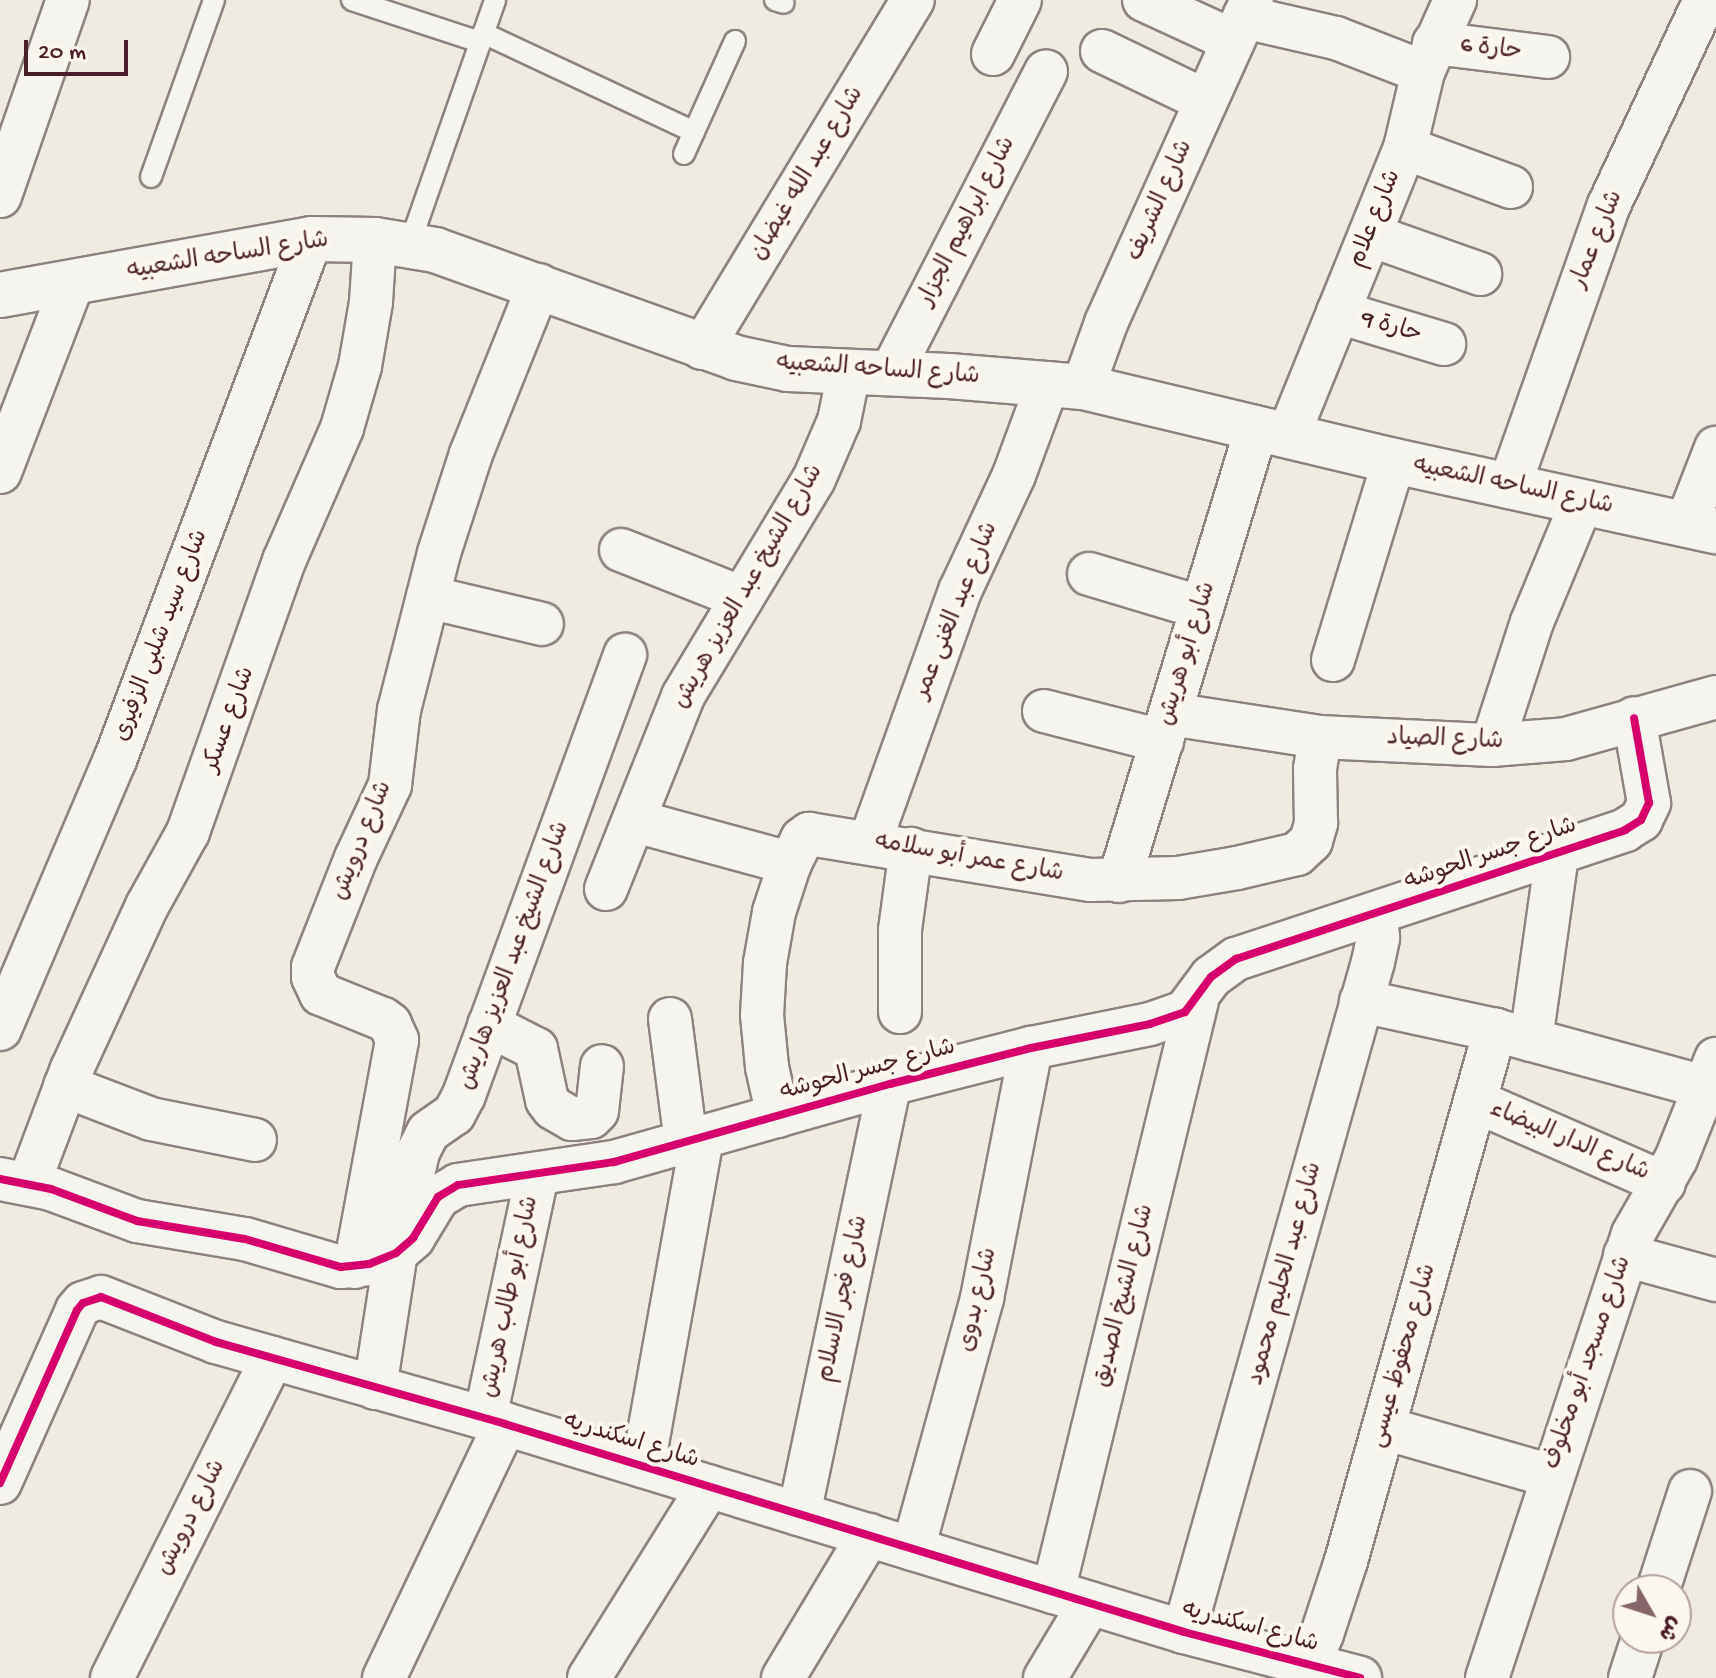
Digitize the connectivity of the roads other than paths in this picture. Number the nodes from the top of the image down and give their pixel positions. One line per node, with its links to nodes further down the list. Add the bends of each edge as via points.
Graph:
1 (68, 0): 24 (street)
2 (214, 0): 22 (lane)
3 (352, 0): 11 (lane)
4 (495, 0): 11 (lane)
5 (913, 0): 34 (street, شارع عبد الله غيضان)
6 (1020, 0): 14 (street)
7 (1144, 0): 10 (street)
8 (1455, 0): 16 (street, شارع علام)
9 (1705, 0): 41 (street, شارع عمار, via 1609,205)
10 (1243, 19): 16 (street); 18 (street, شارع الشريف)
11 (482, 38): 19 (lane); 27 (lane)
12 (735, 41): 19 (lane)
13 (1102, 51): 18 (street)
14 (993, 54)
15 (1548, 57): 16 (street, حارة 6)
16 (1429, 58): 20 (street, شارع علام)
17 (1046, 71): 35 (street, شارع ابراهيم الجزار)
18 (1206, 101): 36 (street, شارع الشريف, via 1106,323)
19 (694, 132): 21 (lane)
20 (1405, 148): 23 (street); 25 (street, شارع علام)
21 (684, 154)
22 (151, 177)
23 (1511, 187)
24 (0, 196)
25 (1370, 235): 28 (street); 32 (street, شارع علام)
26 (311, 239): 27 (main road, شارع الساحه الشعبيه); 29 (main road, شارع الساحه الشعبيه); 71 (street, شارع سيد شلبى الزفيرى, via 115,760)
27 (392, 243): 30 (main road, شارع الساحه الشعبيه, via 435,250); 77 (street, شارع عسكر, via 371,302 342,428 289,547 188,832 141,917)
28 (1480, 274)
29 (73, 282): 31 (main road, شارع الساحه الشعبيه); 40 (street)
30 (539, 285): 34 (main road, شارع الساحه الشعبيه); 46 (street, شارع درويش, via 471,454)
31 (0, 295)
32 (1338, 312): 33 (street, حارة 9); 37 (street, شارع علام)
33 (1444, 344)
34 (702, 348): 35 (main road, شارع الساحه الشعبيه, via 788,369)
35 (870, 372): 36 (main road, شارع الساحه الشعبيه); 47 (street, شارع الشيخ عبد العزيز هريش, via 839,421 814,479)
36 (1065, 385): 37 (main road, شارع الساحه الشعبيه); 59 (street, شارع عبد الغنى عمر, via 1019,463 960,591)
37 (1273, 432): 39 (main road, شارع الساحه الشعبيه); 48 (street, شارع أبو هريش)
38 (1716, 448): 43 (street)
39 (1394, 461): 41 (main road, شارع الساحه الشعبيه); 51 (street)
40 (0, 472)
41 (1509, 487): 42 (main road, شارع الساحه الشعبيه)
42 (1582, 502): 43 (main road, شارع الساحه الشعبيه); 57 (street, via 1532,622)
43 (1701, 528)
44 (621, 550): 47 (street)
45 (1089, 574): 48 (street)
46 (428, 597): 49 (street); 87 (street, شارع درويش, via 399,710 390,785 313,967 321,994 383,1019 397,1040)
47 (742, 598): 58 (street, شارع الشيخ عبد العزيز هريش, via 683,696)
48 (1202, 608): 55 (street, شارع أبو هريش)
49 (542, 624)
50 (625, 655): 70 (street, شارع الشيخ عبد العزيز هاريش)
51 (1333, 660)
52 (1716, 697): 54 (street, شارع الصياد)
53 (1044, 711): 55 (street, شارع الصياد)
54 (1634, 718): 57 (street, شارع الصياد, via 1566,739); 61 (street, شارع جسر الحوشه, via 1647,812 1625,830)
55 (1166, 728): 56 (street, شارع الصياد); 63 (street, شارع أبو هريش)
56 (1320, 737): 57 (street, شارع الصياد); 63 (street, شارع عمر أبو سلامه, via 1316,823 1305,849 1222,870)
57 (1492, 745)
58 (635, 821): 62 (street); 64 (street, شارع الشيخ عبد العزيز هريش)
59 (870, 842): 60 (street, شارع عمر أبو سلامه); 62 (street, شارع عمر أبو سلامه, via 809,834)
60 (911, 849): 63 (street, شارع عمر أبو سلامه); 68 (street, via 900,930)
61 (1557, 854): 65 (street, شارع جسر الحوشه); 72 (street, شارع محفوظ عيسى)
62 (790, 863): 79 (street, شارع عمر أبو سلامه, via 774,912 762,1015)
63 (1119, 881)
64 (606, 889)
65 (1376, 915): 66 (street, شارع جسر الحوشه, via 1236,959 1211,977); 67 (street, شارع عبد الحليم محمود, via 1378,938)
66 (1197, 1001): 73 (street, شارع جسر الحوشه, via 1185,1012 1150,1024); 102 (street, شارع الشيخ الصديق)
67 (1361, 1001): 72 (street); 103 (street, شارع عبد الحليم محمود)
68 (900, 1012)
69 (670, 1019): 81 (street)
70 (489, 1025): 74 (street, via 531,1044 547,1100 572,1119 597,1111); 85 (street, شارع الشيخ عبد العزيز هاريش, via 460,1105 421,1141)
71 (0, 1029)
72 (1513, 1035): 75 (street); 78 (street, شارع محفوظ عيسى)
73 (1031, 1048): 76 (street, شارع جسر الحوشه); 100 (street, شارع بدوى, via 982,1298)
74 (602, 1066)
75 (1711, 1073): 84 (street, شارع مسجد أبو مخلوف)
76 (890, 1084): 79 (street, شارع جسر الحوشه); 98 (street, شارع فجر الاسلام)
77 (65, 1086): 80 (street, via 151,1119); 83 (street, شارع عسكر)
78 (1475, 1101): 84 (street, شارع الدار البيضاء); 92 (street, شارع محفوظ عيسى)
79 (778, 1116): 81 (street, شارع جسر الحوشه)
80 (255, 1140)
81 (694, 1141): 82 (street, شارع جسر الحوشه); 93 (street)
82 (537, 1176): 85 (street, شارع جسر الحوشه, via 447,1190); 91 (street, شارع أبو طالب هريش)
83 (15, 1181): 87 (street, via 125,1218 245,1239 326,1265)
84 (1664, 1183): 86 (street, شارع مسجد أبو مخلوف)
85 (396, 1253): 87 (street); 90 (street, شارع الشيخ عبد العزيز هاريش)
86 (1625, 1255): 88 (street); 94 (street, شارع مسجد أبو مخلوف)
87 (355, 1267)
88 (1716, 1280)
89 (272, 1358): 90 (street, شارع اسكندريه); 95 (street, شارع اسكندريه, via 216,1342 111,1298 92,1299 77,1310); 106 (street, شارع درويش)
90 (375, 1388): 91 (street, شارع اسكندريه)
91 (495, 1421): 93 (street, شارع اسكندريه); 107 (street, شارع أبو طالب هريش)
92 (1384, 1428): 94 (street); 105 (street, شارع محفوظ عيسى, via 1346,1561)
93 (643, 1466): 96 (street, شارع اسكندريه)
94 (1551, 1476): 112 (street, شارع مسجد أبو مخلوف)
95 (0, 1483)
96 (709, 1486): 98 (street, شارع اسكندريه); 108 (street)
97 (1690, 1491): 101 (street)
98 (799, 1514): 99 (street, شارع اسكندريه)
99 (869, 1535): 100 (street, شارع اسكندريه); 109 (street)
100 (913, 1549): 102 (street, شارع اسكندريه)
101 (1663, 1574)
102 (1071, 1598): 103 (street, شارع اسكندريه); 110 (street, شارع الشيخ الصديق)
103 (1184, 1632): 105 (street, شارع اسكندريه)
104 (1638, 1654): 113 (street)
105 (1306, 1671): 111 (street, شارع اسكندريه)
106 (112, 1678)
107 (384, 1678)
108 (589, 1678)
109 (783, 1678)
110 (1045, 1678)
111 (1360, 1678)
112 (1487, 1678)
113 (1630, 1678)

